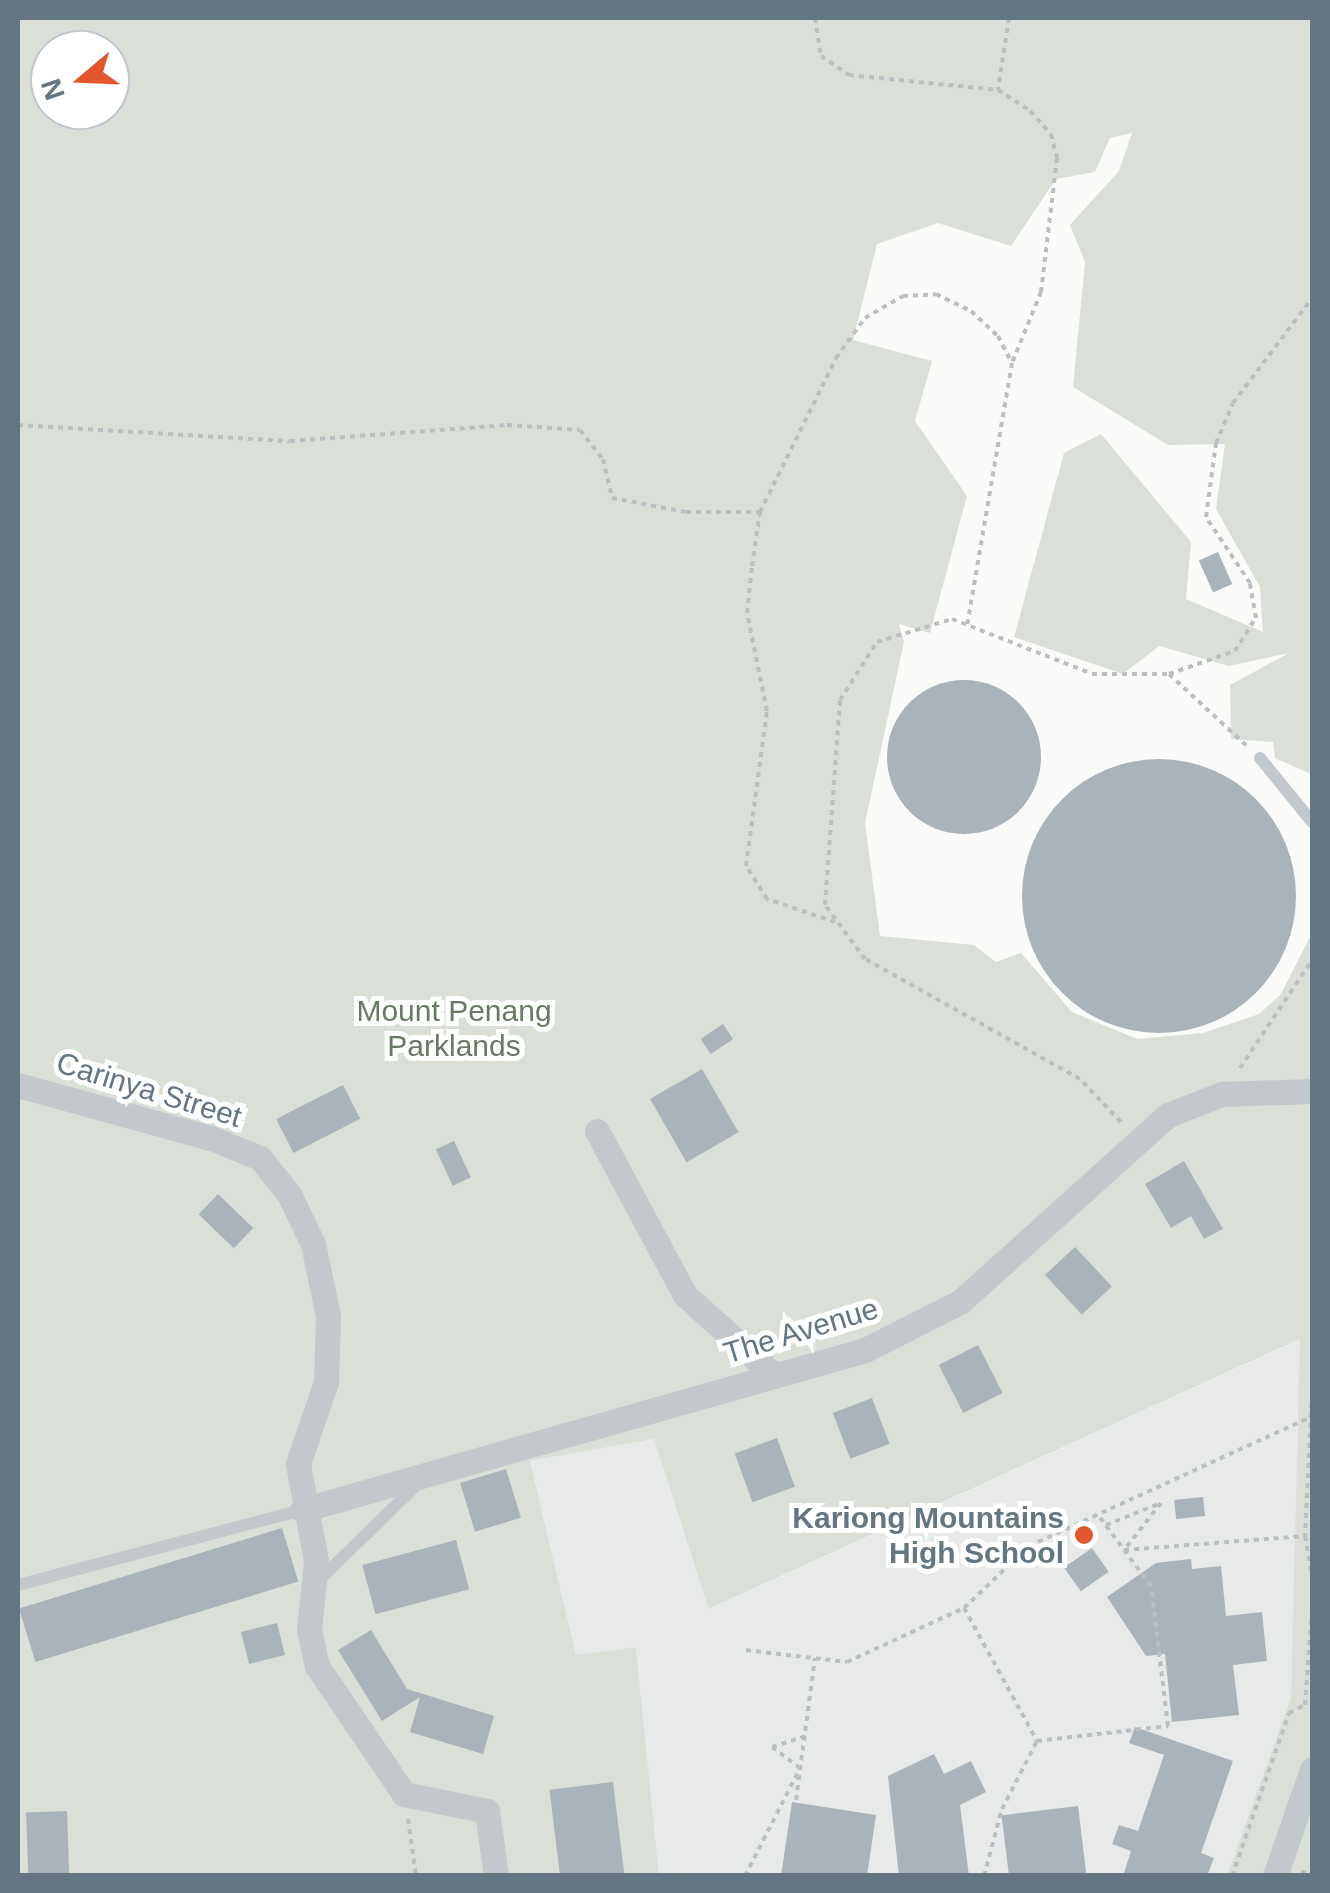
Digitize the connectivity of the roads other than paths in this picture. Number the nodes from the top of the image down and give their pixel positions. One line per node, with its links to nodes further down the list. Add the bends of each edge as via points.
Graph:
1 (1260, 758): 2 (lane)
2 (1312, 822)
3 (18, 1085): 8 (street, Carinya Street, via 260,1158 288,1194 313,1244 328,1316 326,1382 298,1464)
4 (1312, 1091): 6 (street, The Avenue, via 1222,1094 1168,1116 960,1302 866,1350)
5 (597, 1131): 6 (street, via 685,1294)
6 (775, 1376): 7 (street, The Avenue)
7 (432, 1470): 8 (street, The Avenue); 9 (lane)
8 (302, 1510): 9 (street, Carinya Street); 10 (lane)
9 (316, 1583): 12 (street, Carinya Street, via 309,1629 317,1666 404,1794 487,1811)
10 (18, 1585)
11 (1312, 1769): 13 (street)
12 (496, 1876)
13 (1274, 1876)

